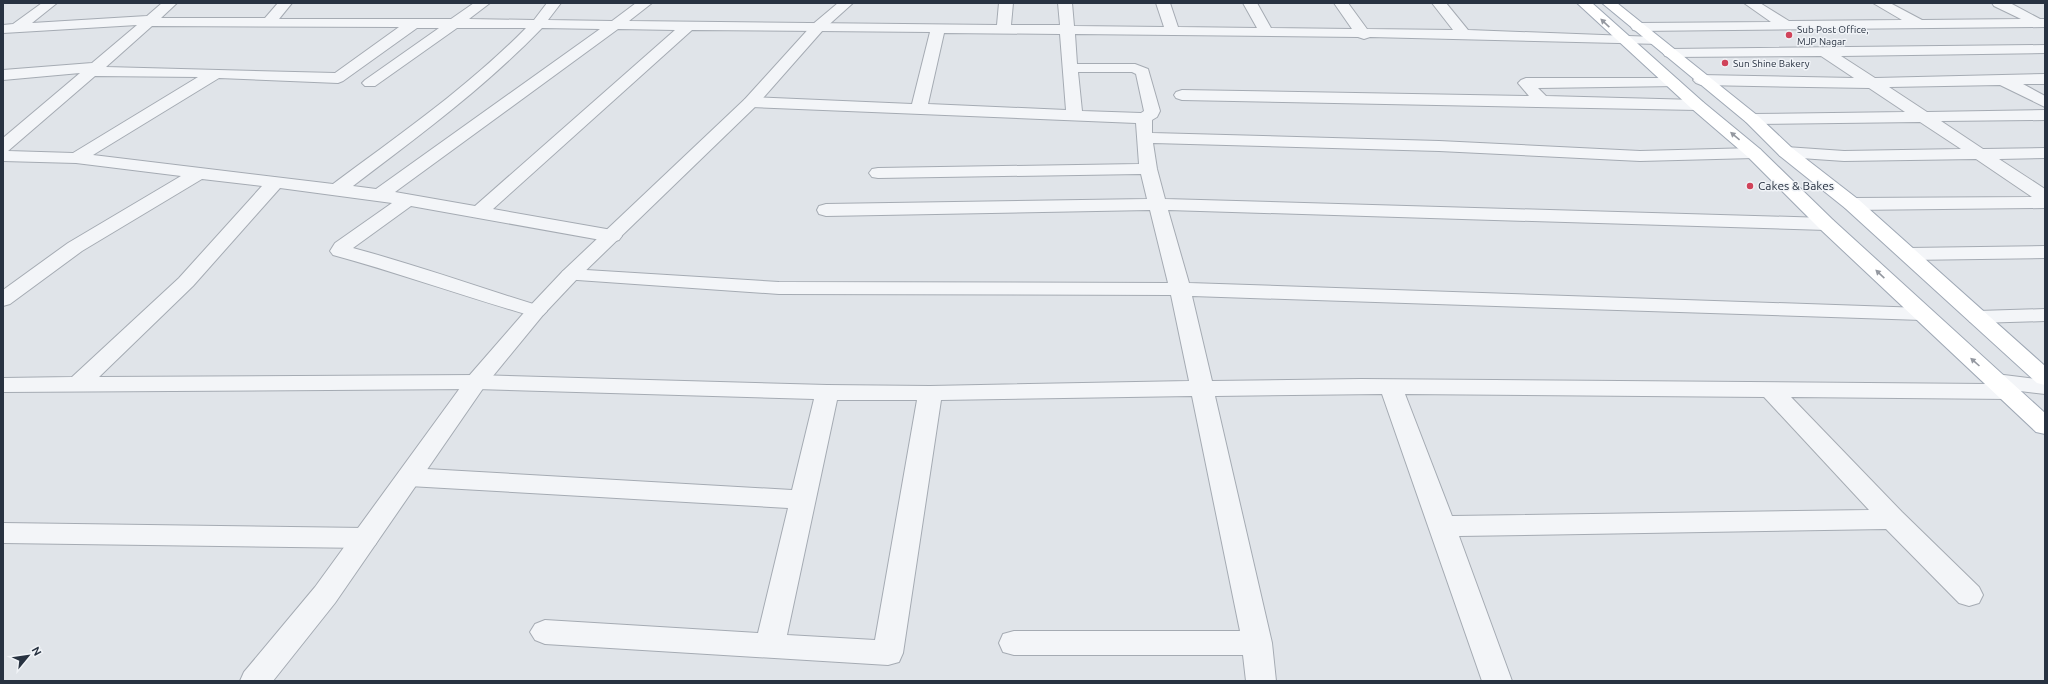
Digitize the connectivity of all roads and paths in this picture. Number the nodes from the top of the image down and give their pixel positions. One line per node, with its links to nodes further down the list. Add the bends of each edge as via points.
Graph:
1 (50, 3): 31 (street)
2 (170, 3): 19 (street)
3 (285, 3): 20 (street)
4 (483, 3): 26 (street)
5 (554, 3): 23 (street)
6 (645, 3): 24 (street)
7 (846, 3): 29 (street)
8 (1006, 3): 33 (street)
9 (1065, 3): 34 (street)
10 (1163, 3): 35 (street)
11 (1250, 3): 36 (street)
12 (1342, 3): 38 (street)
13 (1439, 3): 37 (street)
14 (1584, 3): 39 (main road, one-way to 14)
15 (1609, 3): 30 (main road)
16 (1751, 3): 28 (street)
17 (1880, 3): 21 (street)
18 (1999, 3): 25 (street)
19 (151, 21): 20 (street); 31 (street); 46 (street)
20 (269, 22): 22 (street)
21 (1918, 23): 25 (street); 28 (street); 43 (street)
22 (413, 24): 26 (street); 47 (street, via 338,78)
23 (538, 24): 24 (street); 26 (street); 78 (street, via 505,58 460,97)
24 (618, 24): 27 (street); 79 (street)
25 (2043, 24)
26 (451, 25): 52 (street)
27 (689, 25): 29 (street); 86 (street)
28 (1785, 25): 30 (street); 42 (street)
29 (818, 27): 32 (street); 57 (street)
30 (1638, 27): 40 (main road)
31 (10, 28)
32 (938, 29): 33 (street); 60 (street)
33 (1004, 29): 34 (street)
34 (1068, 30): 35 (street); 45 (street)
35 (1173, 31): 36 (street)
36 (1267, 33): 38 (street)
37 (1464, 34): 38 (street); 39 (street)
38 (1364, 35)
39 (1625, 41): 40 (street); 53 (main road)
40 (1655, 42): 44 (main road)
41 (2045, 49): 43 (street)
42 (1823, 51): 43 (street); 44 (street); 54 (street)
43 (1958, 51): 51 (street)
44 (1670, 53): 50 (main road)
45 (1070, 68): 62 (street); 63 (street, via 1135,68 1143,72 1152,111)
46 (96, 69): 47 (street); 48 (street); 67 (street)
47 (216, 73): 73 (street)
48 (3, 75)
49 (2045, 79): 51 (street)
50 (1701, 80): 54 (street); 65 (main road)
51 (2002, 80): 54 (street); 58 (street)
52 (370, 83)
53 (1672, 83): 56 (street, via 1526,83); 59 (main road)
54 (1872, 83): 64 (street)
55 (1182, 95): 56 (street)
56 (1541, 101): 59 (street)
57 (751, 102): 60 (street); 88 (street)
58 (2045, 102)
59 (1697, 105): 69 (main road, one-way to 59)
60 (920, 109): 62 (street)
61 (2045, 115): 64 (street)
62 (1074, 116): 63 (street)
63 (1144, 118): 66 (street)
64 (1926, 118): 65 (street); 70 (street)
65 (1752, 119): 68 (main road)
66 (1144, 138): 69 (street, via 1438,146 1640,156); 74 (street)
67 (3, 147)
68 (1786, 152): 70 (street, via 1844,156); 84 (main road)
69 (1754, 153): 87 (main road)
70 (1978, 153): 71 (street); 80 (street)
71 (2045, 153)
72 (3, 156): 73 (street)
73 (76, 158): 75 (street)
74 (1148, 169): 76 (street); 83 (street)
75 (199, 173): 77 (street); 93 (street, via 75,247)
76 (878, 173)
77 (275, 183): 78 (street); 101 (street, via 186,282)
78 (335, 191): 79 (street)
79 (380, 195): 81 (street)
80 (2045, 197)
81 (408, 200): 86 (street); 94 (street, via 340,251)
82 (2045, 202): 84 (street)
83 (1157, 204): 85 (street); 87 (street); 92 (street)
84 (1852, 204): 90 (main road)
85 (826, 210)
86 (479, 212): 88 (street)
87 (1826, 224): 95 (main road, one-way to 87)
88 (612, 236): 91 (street)
89 (2045, 252): 90 (street)
90 (1908, 254): 97 (main road)
91 (570, 275): 92 (street, via 779,288); 94 (street)
92 (1180, 290): 95 (street); 105 (street)
93 (3, 300)
94 (536, 311): 99 (street)
95 (1922, 314): 103 (main road, one-way to 95)
96 (2045, 315): 97 (street)
97 (1978, 317): 98 (main road)
98 (2045, 378)
99 (476, 382): 101 (street); 107 (street); 110 (street)
100 (3, 385): 101 (street)
101 (77, 385)
102 (1391, 387): 105 (street); 106 (street); 113 (street)
103 (2002, 387): 104 (street); 106 (street); 109 (main road)
104 (2045, 387)
105 (1202, 389): 108 (street); 119 (street)
106 (1770, 389): 112 (street)
107 (827, 392): 108 (street); 111 (street)
108 (930, 393): 120 (street, via 888,653)
109 (2045, 426)
110 (409, 477): 111 (street); 115 (street)
111 (801, 500): 120 (street)
112 (1893, 519): 113 (street); 116 (street)
113 (1442, 526): 123 (street)
114 (3, 533): 115 (street)
115 (365, 538): 121 (street)
116 (1969, 595)
117 (545, 632): 120 (street)
118 (1014, 643): 119 (street)
119 (1257, 643): 122 (street)
120 (770, 646)
121 (263, 679)
122 (1261, 681)
123 (1497, 681)

